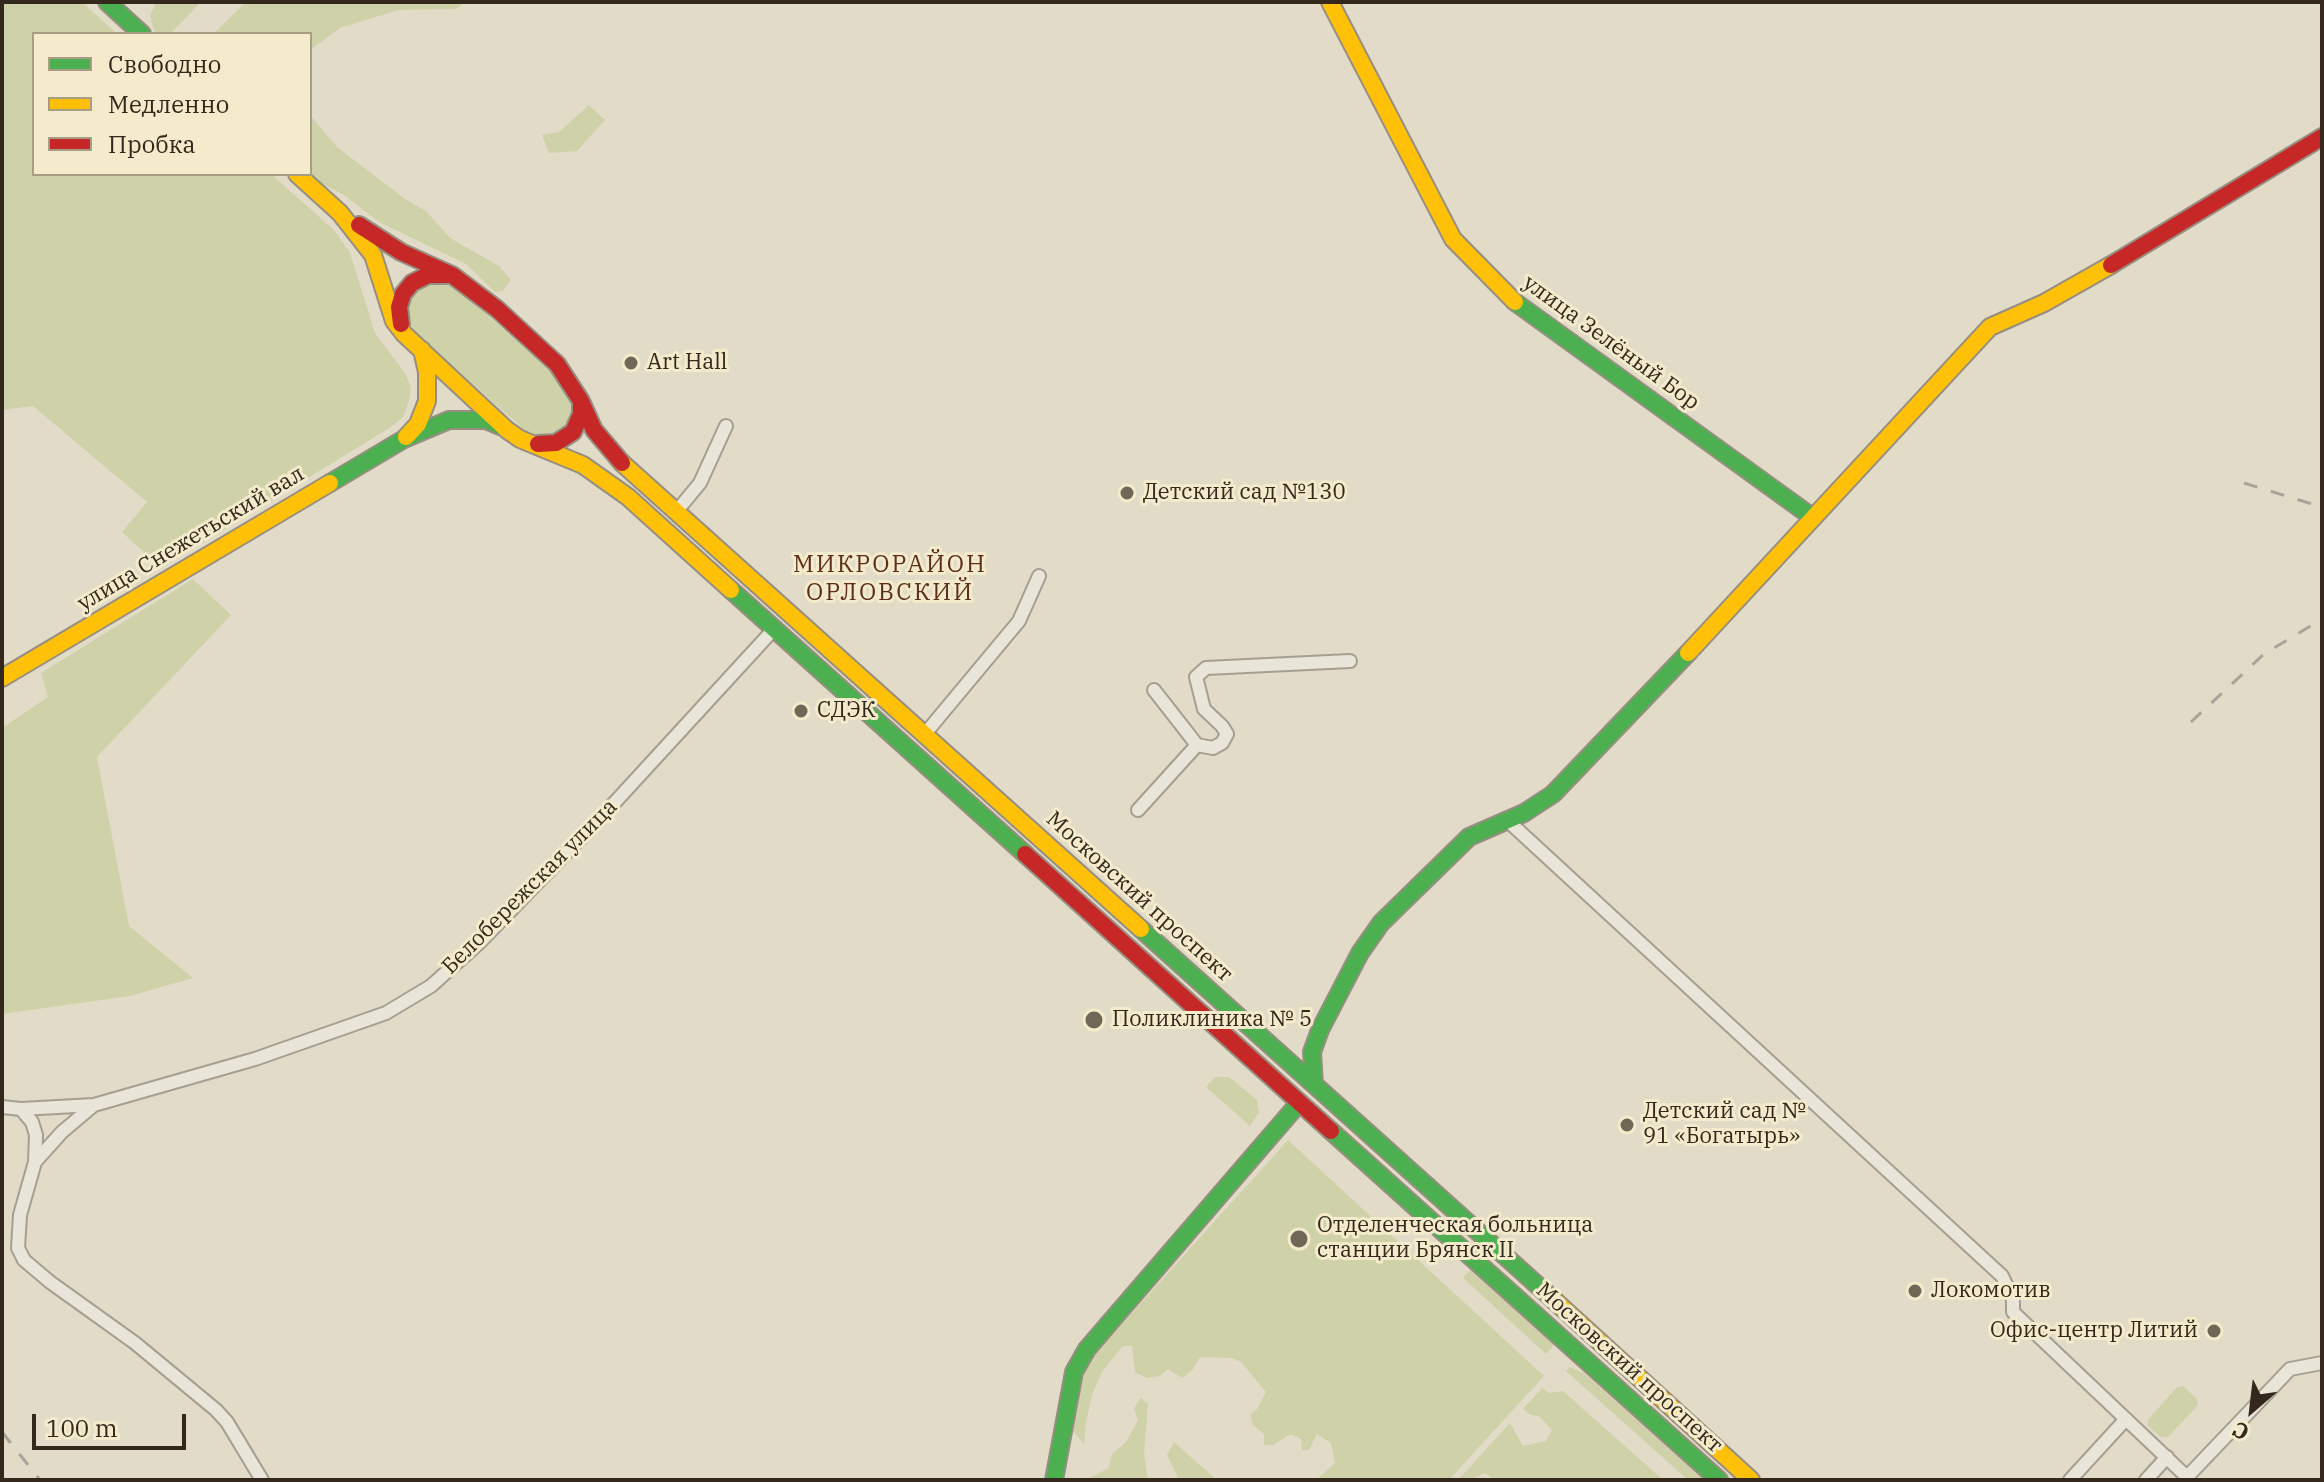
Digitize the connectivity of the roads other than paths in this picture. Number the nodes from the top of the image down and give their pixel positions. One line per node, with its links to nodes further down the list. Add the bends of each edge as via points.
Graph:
1 (107, 2): 3 (main road)
2 (1330, 2): 16 (main road, улица Зелёный Бор, via 1462,248 1509,298)
3 (140, 32)
4 (2322, 137): 16 (main road, via 2127,256 1990,327)
5 (299, 176): 6 (main road)
6 (340, 213): 7 (main road, Московский проспект, via 401,252); 8 (main road, via 373,255 394,321)
7 (452, 275): 8 (main road, via 428,275 403,294 399,307); 10 (main road, Московский проспект, via 557,364)
8 (404, 334): 9 (main road, Московский проспект)
9 (422, 350): 12 (main road, Московский проспект); 13 (main road, улица Снежетьский вал, via 427,401 418,424)
10 (581, 401): 14 (main road, via 573,432 556,443); 15 (main road, Московский проспект, via 605,444)
11 (726, 426): 15 (street, via 700,483)
12 (507, 430): 13 (main road, улица Снежетьский вал, via 486,420 461,418); 14 (main road, Московский проспект)
13 (404, 439): 20 (main road, улица Снежетьский вал)
14 (532, 444): 18 (main road, Московский проспект, via 606,479)
15 (676, 512): 22 (main road, Московский проспект)
16 (1812, 517): 25 (main road, via 1553,794)
17 (1039, 576): 22 (street, via 1019,621)
18 (774, 629): 27 (main road, Московский проспект); 28 (street, Белобережская улица, via 587,832 431,986 386,1013 255,1059)
19 (1350, 661): 23 (street, via 1206,668 1196,677 1204,709 1227,734 1213,748)
20 (2, 678)
21 (1154, 690): 23 (street)
22 (924, 735): 26 (main road, Московский проспект)
23 (1197, 745): 24 (street)
24 (1138, 810)
25 (1507, 820): 26 (main road, via 1469,837 1381,923 1320,1030 1312,1052); 33 (street, via 2002,1276 2013,1312)
26 (1314, 1084): 27 (main road); 39 (main road, Московский проспект)
27 (1299, 1103): 37 (main road, via 1087,1349 1074,1372); 38 (main road, Московский проспект)
28 (94, 1105): 30 (street, Белобережская улица); 31 (street, Белобережская улица)
29 (2, 1107): 30 (street, Белобережская улица)
30 (21, 1109): 31 (street, via 36,1135)
31 (35, 1162): 36 (street, Белобережская улица, via 20,1215 18,1248 24,1260 216,1410)
32 (2322, 1363): 35 (street, via 2290,1369)
33 (2126, 1419): 34 (street); 40 (street)
34 (2167, 1457): 35 (street); 41 (street)
35 (2189, 1478)
36 (262, 1480)
37 (1054, 1480)
38 (1719, 1480)
39 (1751, 1480)
40 (2070, 1480)
41 (2146, 1480)

